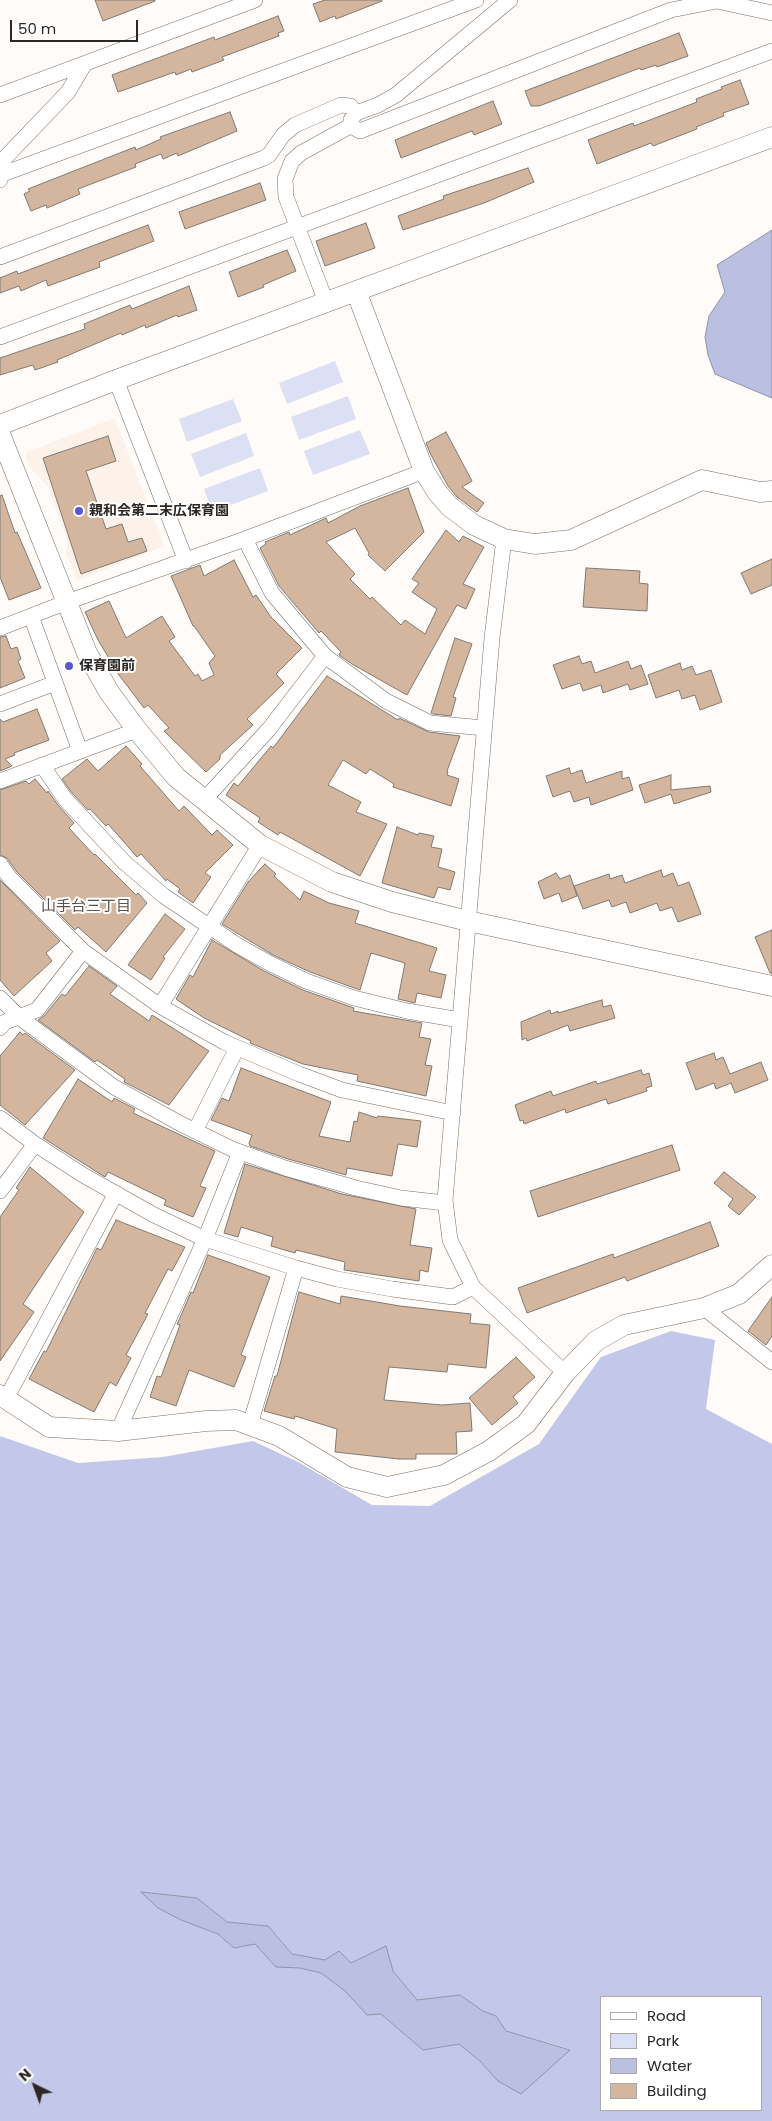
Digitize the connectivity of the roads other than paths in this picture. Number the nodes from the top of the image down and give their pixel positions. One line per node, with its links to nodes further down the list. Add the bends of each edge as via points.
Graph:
1 (255, 0): 6 (street)
2 (476, 0): 10 (street)
3 (510, 0): 8 (street, via 396,95)
4 (772, 13): 8 (street, via 717,1 671,10 360,131)
5 (772, 51): 11 (street)
6 (84, 65): 7 (street); 10 (street, via 68,92 4,159)
7 (0, 95)
8 (354, 119): 11 (street, via 301,153 289,167 284,191); 12 (street, via 350,106 341,105 295,125 264,158)
9 (772, 137): 13 (street)
10 (0, 176)
11 (298, 227): 14 (street); 15 (street)
12 (0, 256)
13 (356, 290): 14 (street); 19 (street)
14 (326, 302): 16 (street)
15 (0, 337)
16 (116, 380): 17 (street); 23 (street)
17 (0, 425)
18 (0, 434): 24 (street)
19 (424, 470): 21 (street); 22 (street, via 449,506 474,525)
20 (772, 491): 22 (street, via 760,492 702,480 571,540 536,544)
21 (245, 538): 23 (street); 27 (street, via 272,593)
22 (504, 539): 30 (street)
23 (186, 561): 24 (street)
24 (67, 602): 25 (street); 31 (street, via 87,653 109,692)
25 (31, 616): 26 (street); 28 (street)
26 (0, 628)
27 (326, 656): 30 (street, via 386,701 430,723); 35 (street, via 269,729)
28 (55, 683): 29 (street); 32 (street)
29 (0, 704)
30 (484, 728): 38 (street)
31 (137, 730): 32 (street); 35 (street, via 176,777)
32 (80, 751): 33 (street)
33 (42, 765): 34 (street); 39 (street, via 65,799 125,863 164,896)
34 (0, 781)
35 (204, 800): 36 (street)
36 (260, 845): 38 (street, via 332,882 392,902); 39 (street)
37 (0, 864): 40 (street, via 10,878)
38 (468, 921): 41 (street); 45 (street)
39 (209, 927): 43 (street); 45 (street, via 306,981 354,998)
40 (84, 951): 43 (street); 44 (street, via 37,1010)
41 (772, 986)
42 (0, 998): 44 (street)
43 (160, 1006): 47 (street)
44 (19, 1017): 46 (street, via 5,1022); 50 (street, via 114,1087)
45 (460, 1020): 48 (street)
46 (0, 1028)
47 (237, 1048): 48 (street, via 342,1090); 50 (street)
48 (453, 1113): 55 (street)
49 (0, 1118): 51 (street)
50 (195, 1131): 52 (street)
51 (35, 1144): 53 (street); 54 (street)
52 (240, 1152): 55 (street, via 356,1188); 56 (street)
53 (0, 1191)
54 (116, 1193): 56 (street); 63 (street)
55 (446, 1204): 59 (street, via 450,1240)
56 (205, 1239): 58 (street); 65 (street)
57 (772, 1265): 60 (street, via 739,1294)
58 (296, 1268): 59 (street, via 337,1279 453,1297); 64 (street)
59 (473, 1287): 62 (street)
60 (704, 1308): 61 (street); 62 (street, via 624,1325 596,1341)
61 (772, 1362)
62 (565, 1373): 64 (street, via 526,1424 489,1452 444,1475 387,1487 346,1477 279,1436)
63 (3, 1397): 65 (street, via 49,1427)
64 (250, 1425): 65 (street, via 236,1420 206,1421)
65 (118, 1431)

